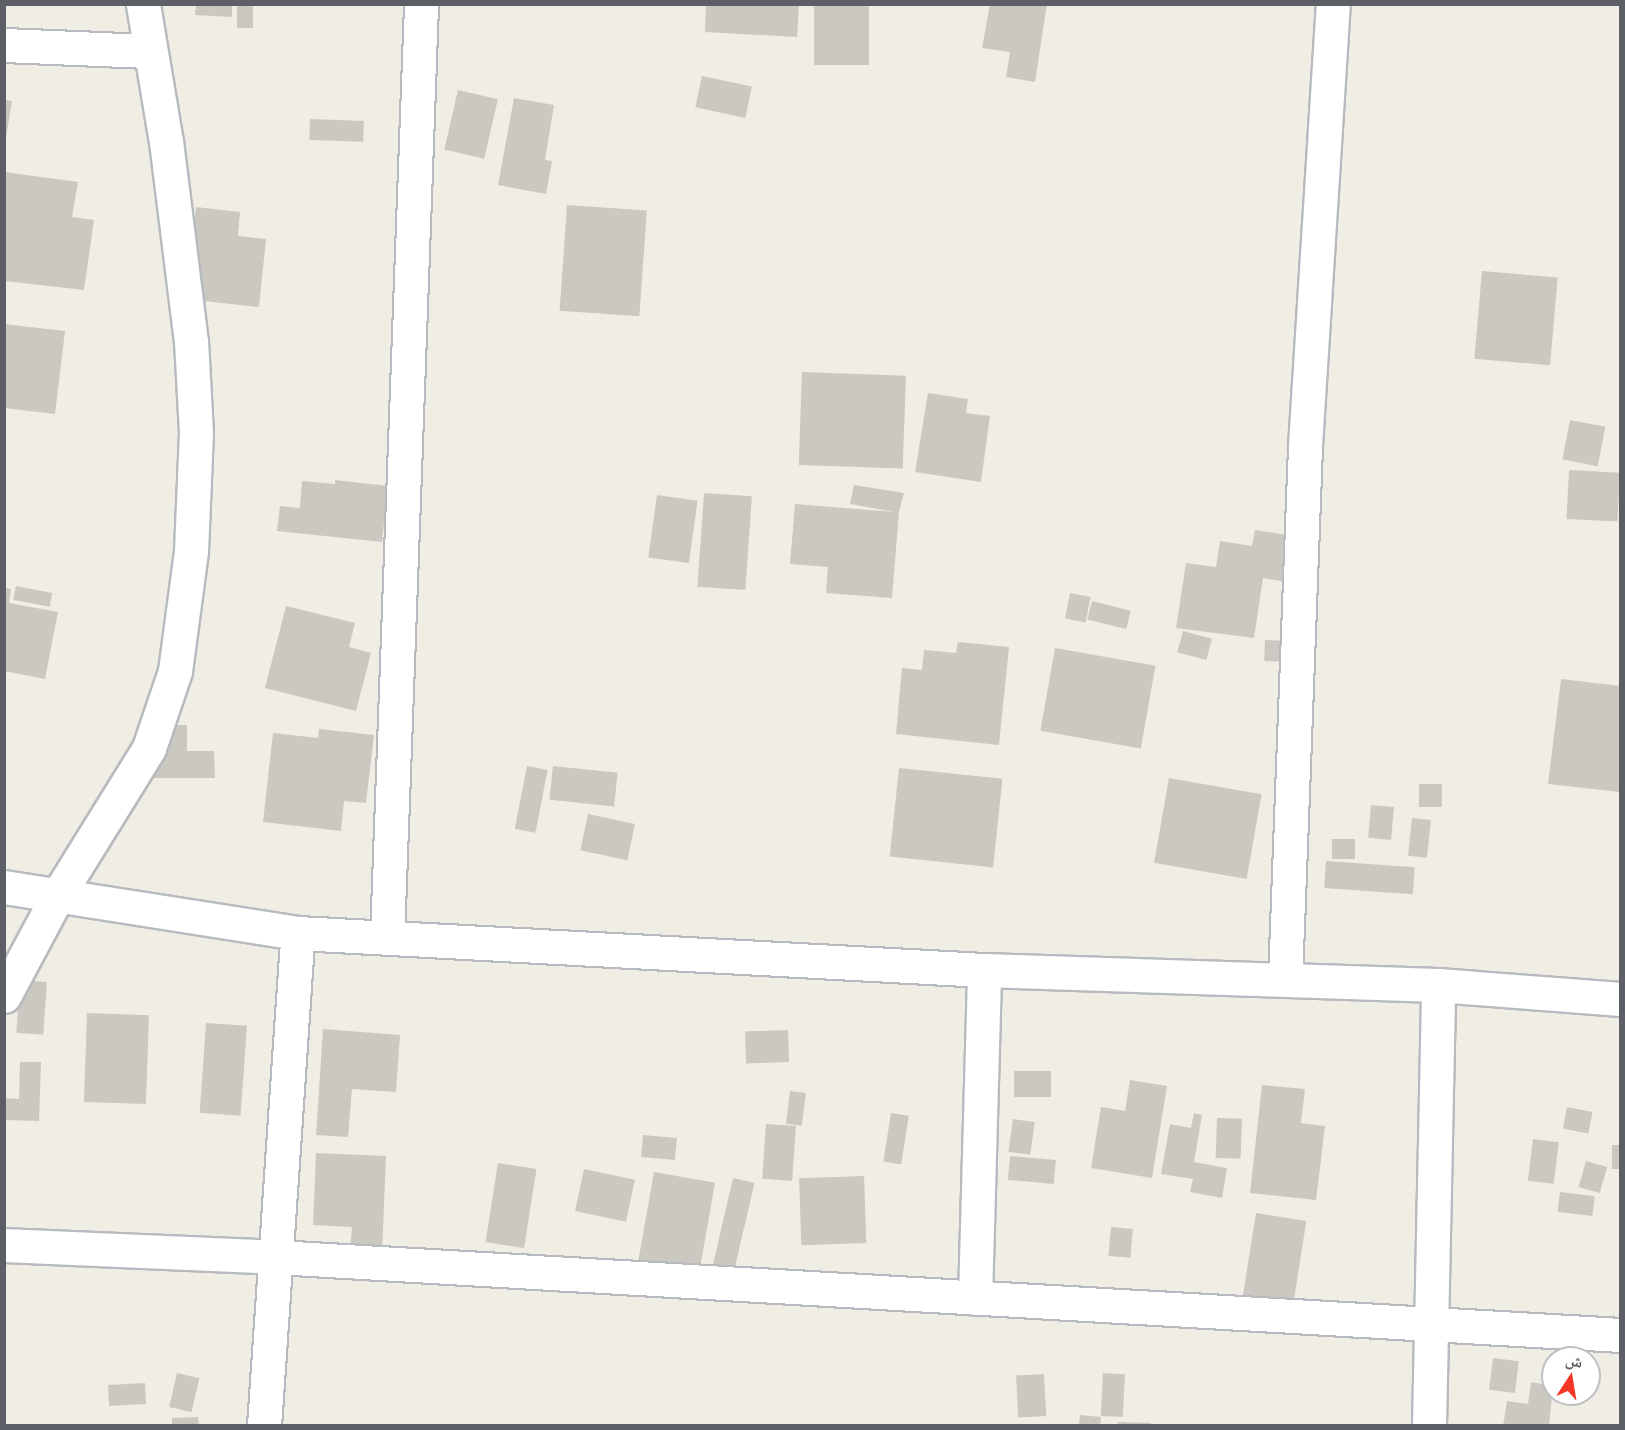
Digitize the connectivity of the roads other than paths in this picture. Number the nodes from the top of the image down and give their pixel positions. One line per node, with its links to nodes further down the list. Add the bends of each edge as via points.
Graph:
1 (143, 4): 5 (street)
2 (421, 4): 9 (street)
3 (1333, 4): 11 (street, via 1305,446)
4 (4, 45): 5 (street)
5 (149, 51): 7 (street, via 166,141 191,342 196,433 191,551 175,671 150,748)
6 (4, 887): 7 (street)
7 (58, 895): 8 (street); 13 (street)
8 (298, 933): 9 (street); 16 (street)
9 (387, 937): 10 (street)
10 (984, 970): 11 (street); 17 (street)
11 (1286, 979): 12 (street)
12 (1438, 985): 14 (street); 18 (street)
13 (4, 996)
14 (1620, 999)
15 (4, 1245): 16 (street)
16 (276, 1257): 17 (street); 20 (street)
17 (975, 1298): 18 (street)
18 (1432, 1325): 19 (street); 21 (street)
19 (1620, 1335)
20 (264, 1425)
21 (1429, 1425)

